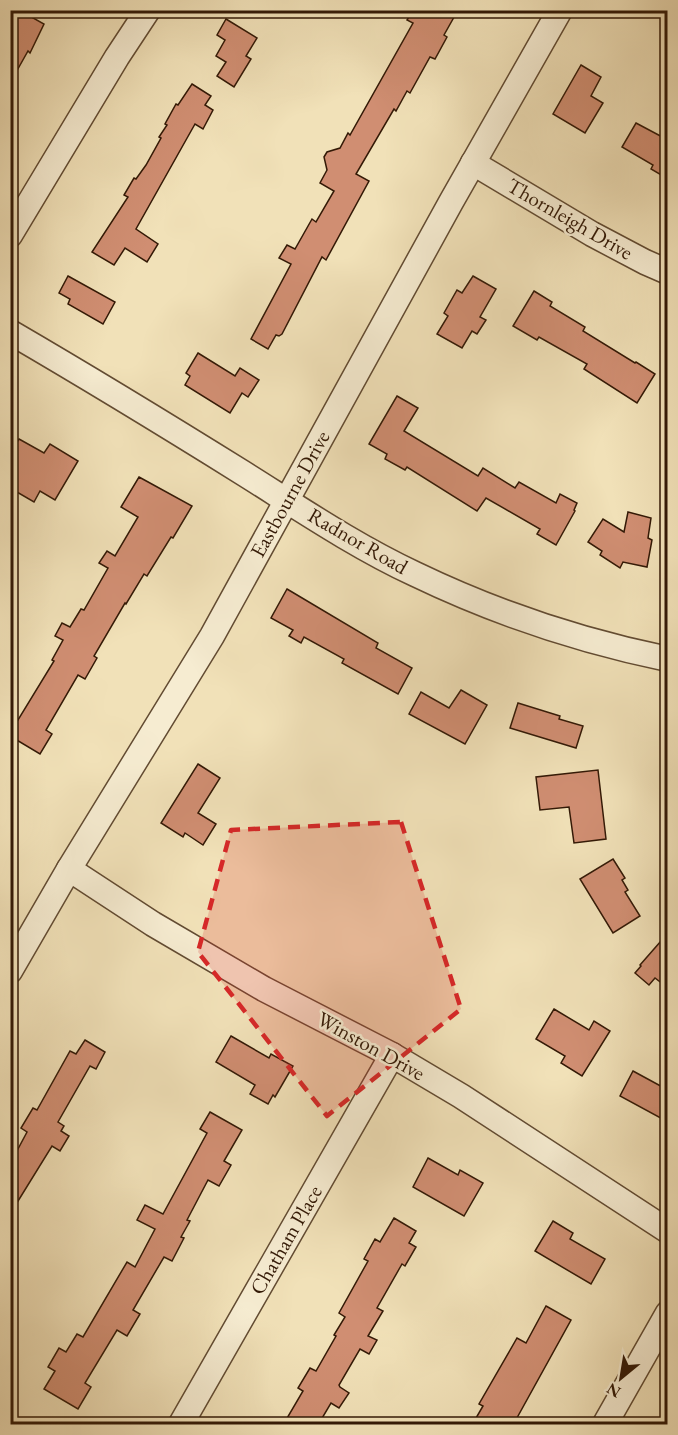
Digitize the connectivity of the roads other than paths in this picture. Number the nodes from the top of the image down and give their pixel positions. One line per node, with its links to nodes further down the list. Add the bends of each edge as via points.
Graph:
1 (148, 10): 4 (street)
2 (560, 10): 3 (street, Eastbourne Drive)
3 (473, 163): 5 (street, Thornleigh Drive, via 592,234); 7 (street, Eastbourne Drive)
4 (10, 235)
5 (668, 272)
6 (10, 332): 7 (street, Radnor Road)
7 (287, 500): 8 (street, Radnor Road, via 391,562 459,594 562,633); 9 (street, Eastbourne Drive, via 212,636)
8 (668, 659)
9 (69, 869): 10 (street, Eastbourne Drive); 11 (street, Winston Drive, via 254,983)
10 (10, 970)
11 (392, 1055): 12 (street, Winston Drive, via 462,1096); 14 (street, Chatham Place)
12 (668, 1231)
13 (668, 1313): 15 (street)
14 (181, 1425)
15 (605, 1425)

